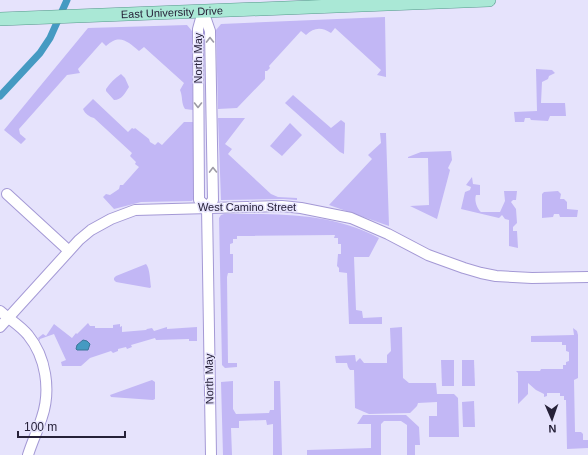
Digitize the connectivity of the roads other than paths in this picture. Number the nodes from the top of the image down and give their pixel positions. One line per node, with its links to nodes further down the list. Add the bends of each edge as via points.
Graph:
1 (490, 0): 2 (main road, East University Drive)
2 (203, 11): 3 (main road, East University Drive); 5 (street, North May, via 210,31 213,200)
3 (0, 19)
4 (7, 194): 6 (street)
5 (207, 207): 6 (street, West Camino Street, via 135,210 111,218 91,230); 7 (street, West Camino Street, via 302,208 351,218 435,258 481,273 513,277); 12 (street, North May)
6 (68, 250): 9 (street, West Camino Street)
7 (588, 277)
8 (0, 311): 9 (street)
9 (8, 318): 10 (street, West Camino Street); 11 (street, via 28,334 38,350 47,384 43,416)
10 (0, 326)
11 (28, 455)
12 (211, 455)

